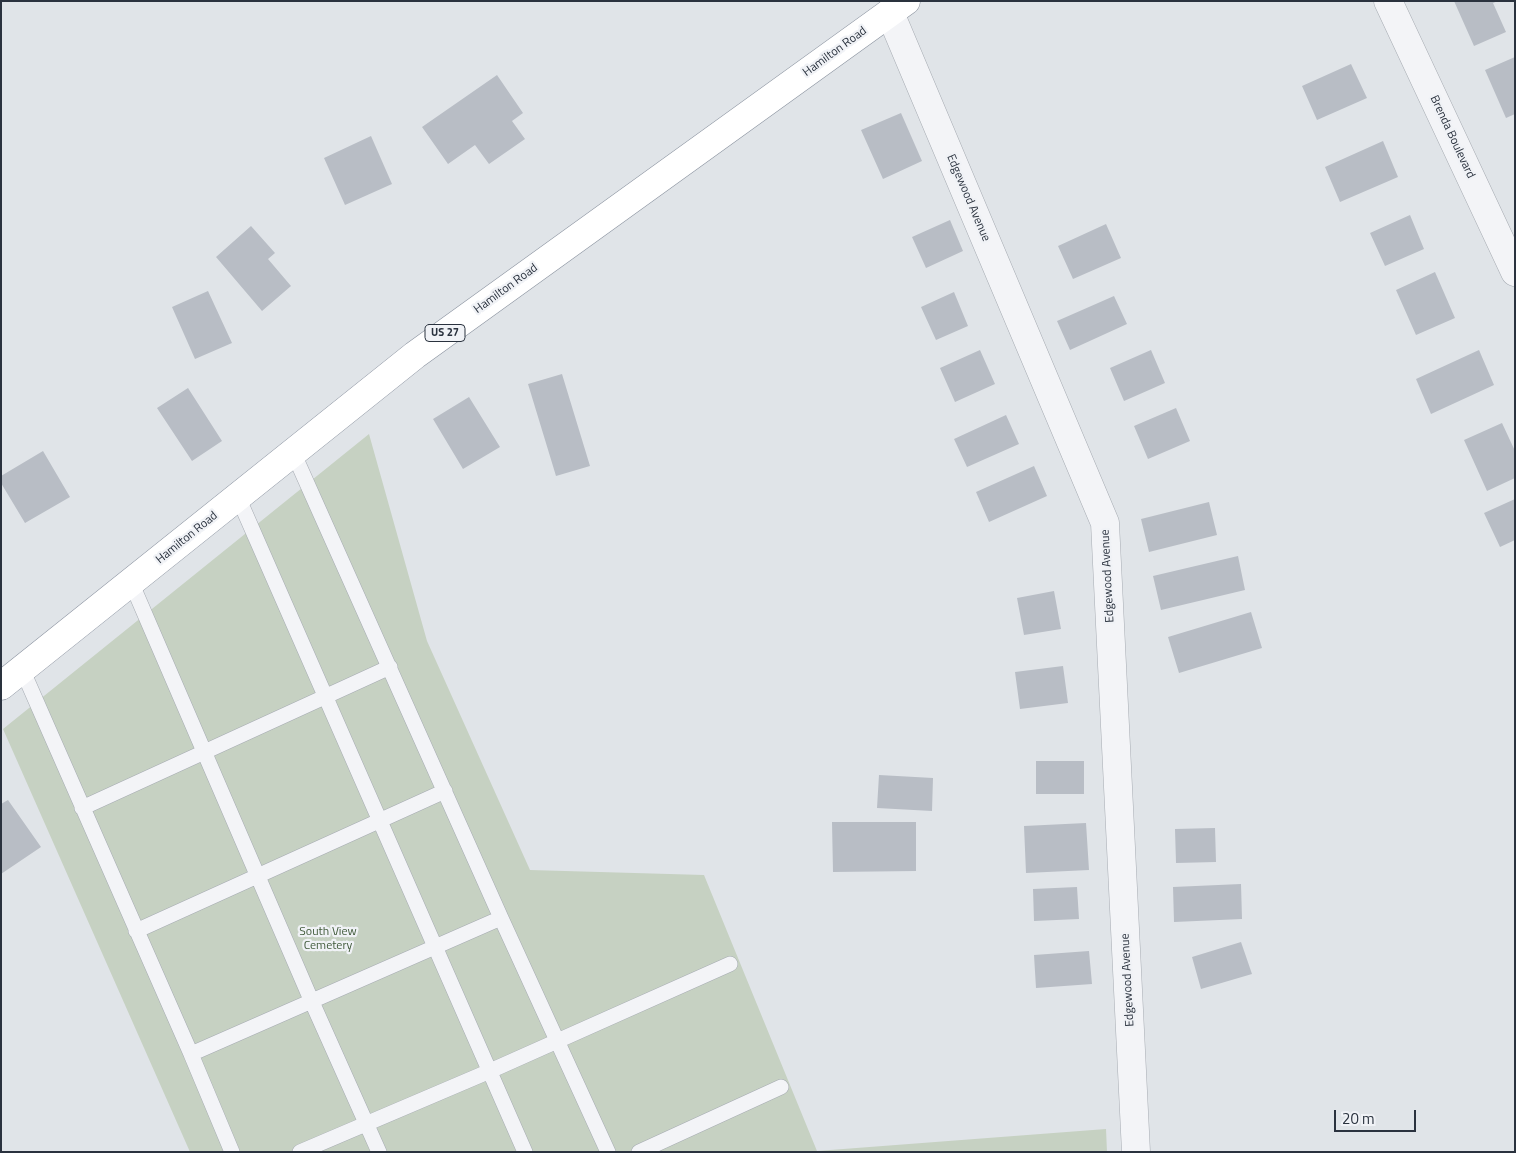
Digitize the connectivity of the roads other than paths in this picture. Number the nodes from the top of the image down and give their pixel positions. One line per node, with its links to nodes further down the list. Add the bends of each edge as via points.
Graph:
1 (1388, 1): 3 (street, Brenda Boulevard)
2 (898, 7): 4 (highway, Hamilton Road / US 27, via 415,355); 31 (street, Edgewood Avenue, via 1105,523)
3 (1515, 272)
4 (293, 452): 5 (highway, Hamilton Road / US 27); 7 (lane)
5 (238, 497): 6 (highway, Hamilton Road / US 27); 9 (lane)
6 (131, 582): 8 (highway, Hamilton Road / US 27); 10 (lane)
7 (390, 667): 9 (lane); 11 (lane)
8 (8, 678): 12 (lane)
9 (326, 696): 10 (lane); 13 (lane)
10 (205, 752): 12 (lane); 14 (lane)
11 (445, 791): 13 (lane); 15 (lane)
12 (82, 808): 16 (lane)
13 (380, 820): 14 (lane); 17 (lane)
14 (259, 876): 16 (lane); 19 (lane)
15 (501, 918): 17 (lane); 20 (lane)
16 (136, 931): 21 (lane)
17 (435, 946): 19 (lane); 22 (lane)
18 (730, 964): 20 (lane)
19 (312, 1002): 21 (lane); 24 (lane)
20 (558, 1041): 22 (lane); 29 (lane)
21 (191, 1054): 25 (lane)
22 (490, 1071): 24 (lane); 28 (lane)
23 (781, 1087): 30 (lane)
24 (367, 1124): 26 (lane); 27 (lane)
25 (232, 1152)
26 (300, 1152)
27 (379, 1152)
28 (525, 1152)
29 (608, 1152)
30 (639, 1152)
31 (1136, 1152)

